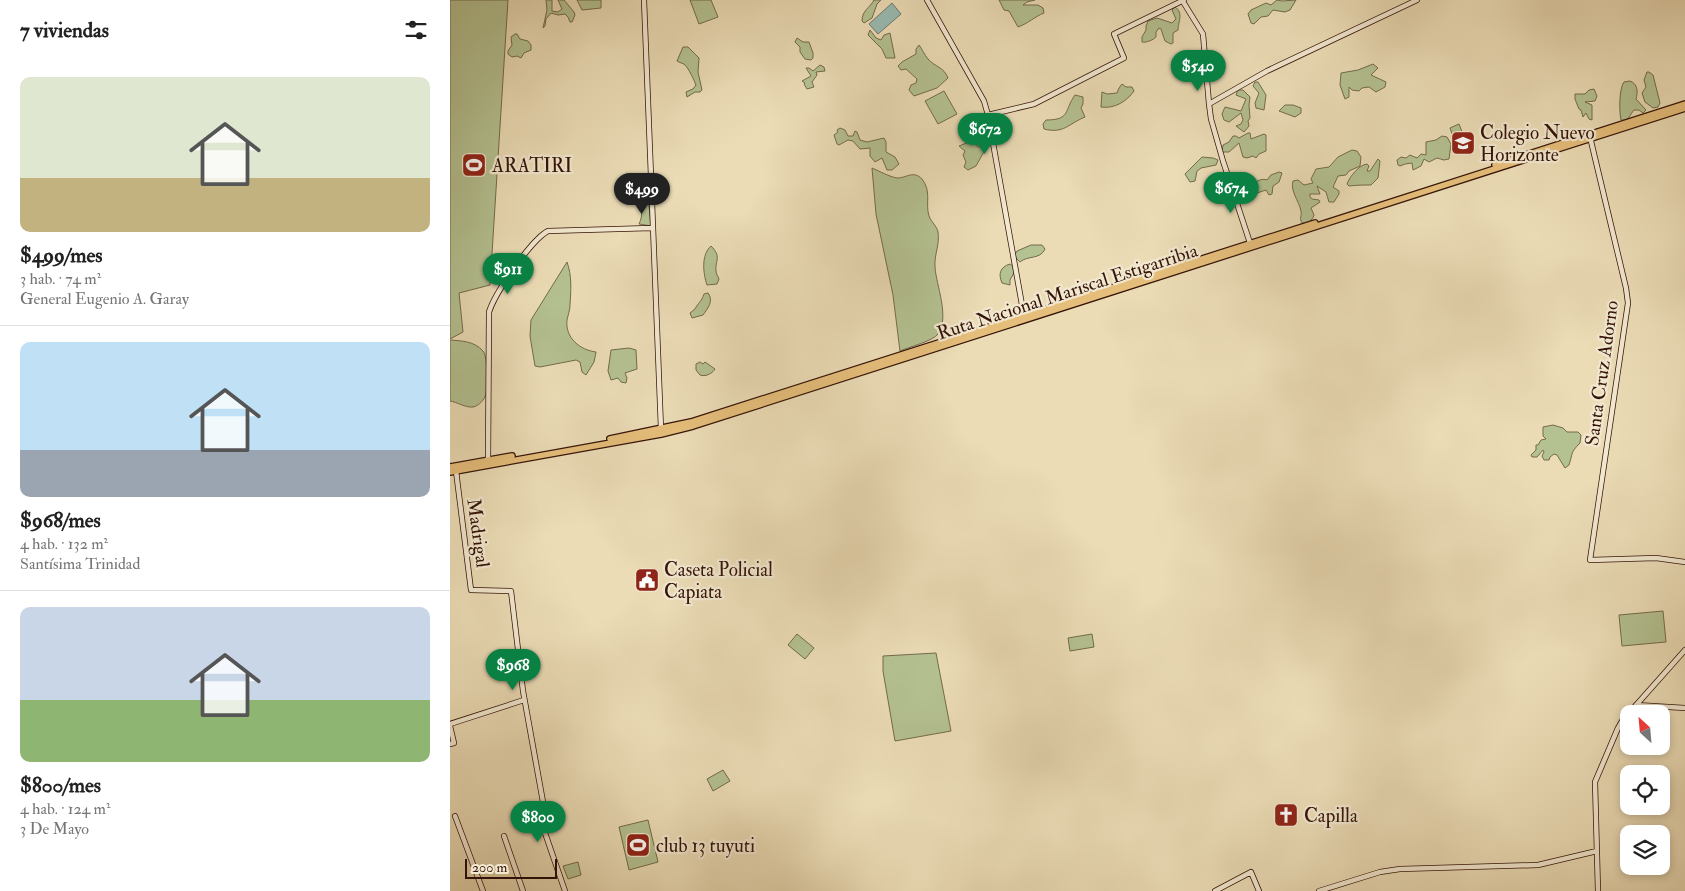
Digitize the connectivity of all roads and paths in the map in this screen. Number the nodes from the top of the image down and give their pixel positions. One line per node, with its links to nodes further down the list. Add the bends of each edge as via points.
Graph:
1 (644, 0): 10 (street)
2 (927, 0): 8 (street, via 984,101)
3 (1183, 0): 5 (street, via 1203,34); 8 (street, via 1114,34 1124,58 1034,104)
4 (1417, 0): 5 (street, via 1275,67)
5 (1208, 104): 11 (street)
6 (1685, 104): 9 (highway, Ruta Nacional Mariscal Estigarribia)
7 (1685, 108): 9 (highway, Ruta Nacional Mariscal Estigarribia)
8 (988, 114): 12 (street)
9 (1590, 136): 11 (highway, Ruta Nacional Mariscal Estigarribia); 17 (street, Santa Cruz Adorno, via 1628,303 1590,560 1656,558)
10 (652, 228): 13 (street); 14 (street, via 548,231 515,266 489,312)
11 (1251, 245): 12 (highway, Ruta Nacional Mariscal Estigarribia); 14 (highway, Ruta Nacional Mariscal Estigarribia, via 693,426)
12 (1024, 316): 13 (highway, Ruta Nacional Mariscal Estigarribia)
13 (661, 429): 14 (highway, Ruta Nacional Mariscal Estigarribia)
14 (488, 463): 15 (highway, Ruta Nacional Mariscal Estigarribia); 16 (highway, Ruta Nacional Mariscal Estigarribia)
15 (450, 467)
16 (453, 472): 19 (street, Madrigal, via 471,590 511,591)
17 (1685, 562)
18 (1685, 650): 20 (street)
19 (524, 700): 23 (street); 31 (street, via 543,802 545,835)
20 (1636, 705)
21 (1670, 707): 22 (street)
22 (1685, 708)
23 (450, 725): 25 (street, via 454,743)
24 (1620, 725): 28 (street, via 1596,776)
25 (450, 744)
26 (455, 816): 29 (street)
27 (504, 836): 30 (street)
28 (1597, 851): 34 (street, via 1538,864 1400,869); 35 (street)
29 (483, 891)
30 (523, 891)
31 (565, 891)
32 (1214, 891): 33 (street, via 1252,872)
33 (1259, 891)
34 (1319, 891)
35 (1598, 891)

